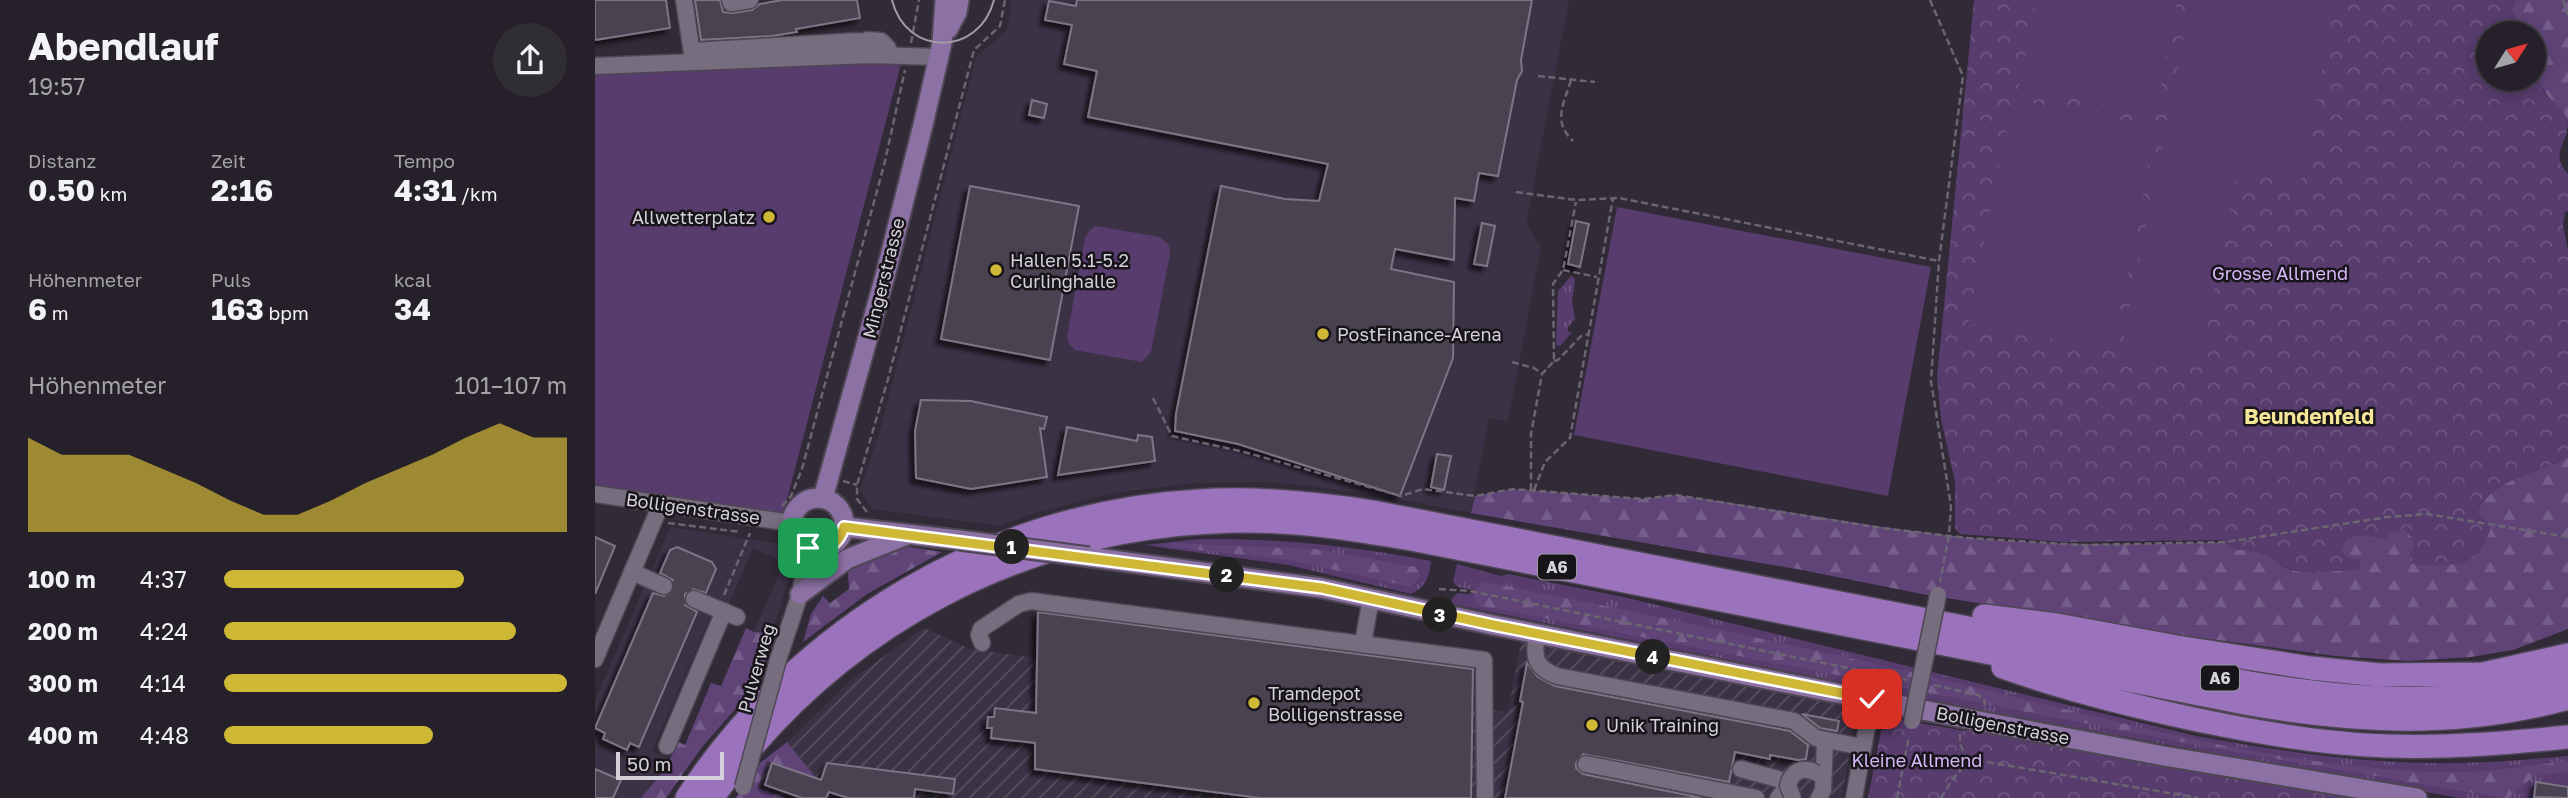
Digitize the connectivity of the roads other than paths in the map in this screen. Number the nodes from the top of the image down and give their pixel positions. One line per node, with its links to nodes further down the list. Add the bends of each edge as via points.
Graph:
1 (684, 0): 8 (street)
2 (730, 0): 3 (street)
3 (750, 0)
4 (945, 0): 6 (main road, Mingerstrasse)
5 (959, 0): 6 (main road, Mingerstrasse)
6 (940, 50): 7 (street); 11 (main road, Mingerstrasse)
7 (889, 55): 8 (street); 8 (street, via 881,41 862,41)
8 (693, 57): 9 (street)
9 (595, 66)
10 (595, 494): 12 (street, Bolligenstrasse)
11 (823, 498): 13 (main road, via 803,503); 14 (main road, via 840,510)
12 (661, 504): 13 (street, Bolligenstrasse); 17 (street)
13 (791, 523): 16 (main road, via 797,540)
14 (844, 527): 15 (main road, Bolligenstrasse); 16 (main road, via 832,546)
15 (907, 535): 19 (main road, via 847,559); 22 (main road, Bolligenstrasse, bridge, via 1274,581)
16 (808, 548): 19 (street, Pulverweg)
17 (632, 572): 18 (street); 30 (street)
18 (664, 586)
19 (800, 594): 44 (street, Pulverweg, bridge)
20 (1938, 595): 35 (street, bridge)
21 (694, 598): 38 (street, via 726,612)
22 (1371, 598): 24 (main road, Bolligenstrasse); 28 (street)
23 (1876, 609): 31 (highway, via 1961,613 2057,625 2341,672); 32 (highway, A6, via 2250,684 2349,698 2463,697); 45 (highway, A6, via 1327,505 1197,500 1118,511 988,548 864,616 778,687 720,752)
24 (1537, 634): 34 (main road, Bolligenstrasse); 37 (street, via 1537,661 1557,676 1794,721)
25 (2568, 640): 31 (highway)
26 (1934, 642): 33 (highway, A6, via 2245,704 2348,719 2465,718); 36 (highway, via 2054,685 2188,718 2306,739 2439,746); 46 (highway, A6, via 1368,532 1278,522 1162,525 1087,539 1014,562 909,612 846,656 791,704)
27 (982, 643): 28 (street, via 981,629 1031,601)
28 (1363, 643): 47 (street, via 1484,660)
29 (2568, 655): 31 (highway, via 2483,674)
30 (595, 659)
31 (2451, 673)
32 (2568, 677)
33 (2568, 698)
34 (1872, 699): 39 (street); 51 (main road, Bolligenstrasse, via 2164,756)
35 (1912, 720)
36 (2568, 737)
37 (1821, 740): 39 (street); 49 (street, via 1824,782)
38 (667, 746)
39 (1863, 747): 50 (street)
40 (1586, 764): 48 (street)
41 (1741, 769): 43 (street)
42 (1816, 773): 43 (street, bridge, via 1801,769)
43 (1784, 791)
44 (741, 793)
45 (687, 798)
46 (712, 798)
47 (1485, 798)
48 (1756, 798)
49 (1819, 798)
50 (1854, 798)
51 (2417, 798)

